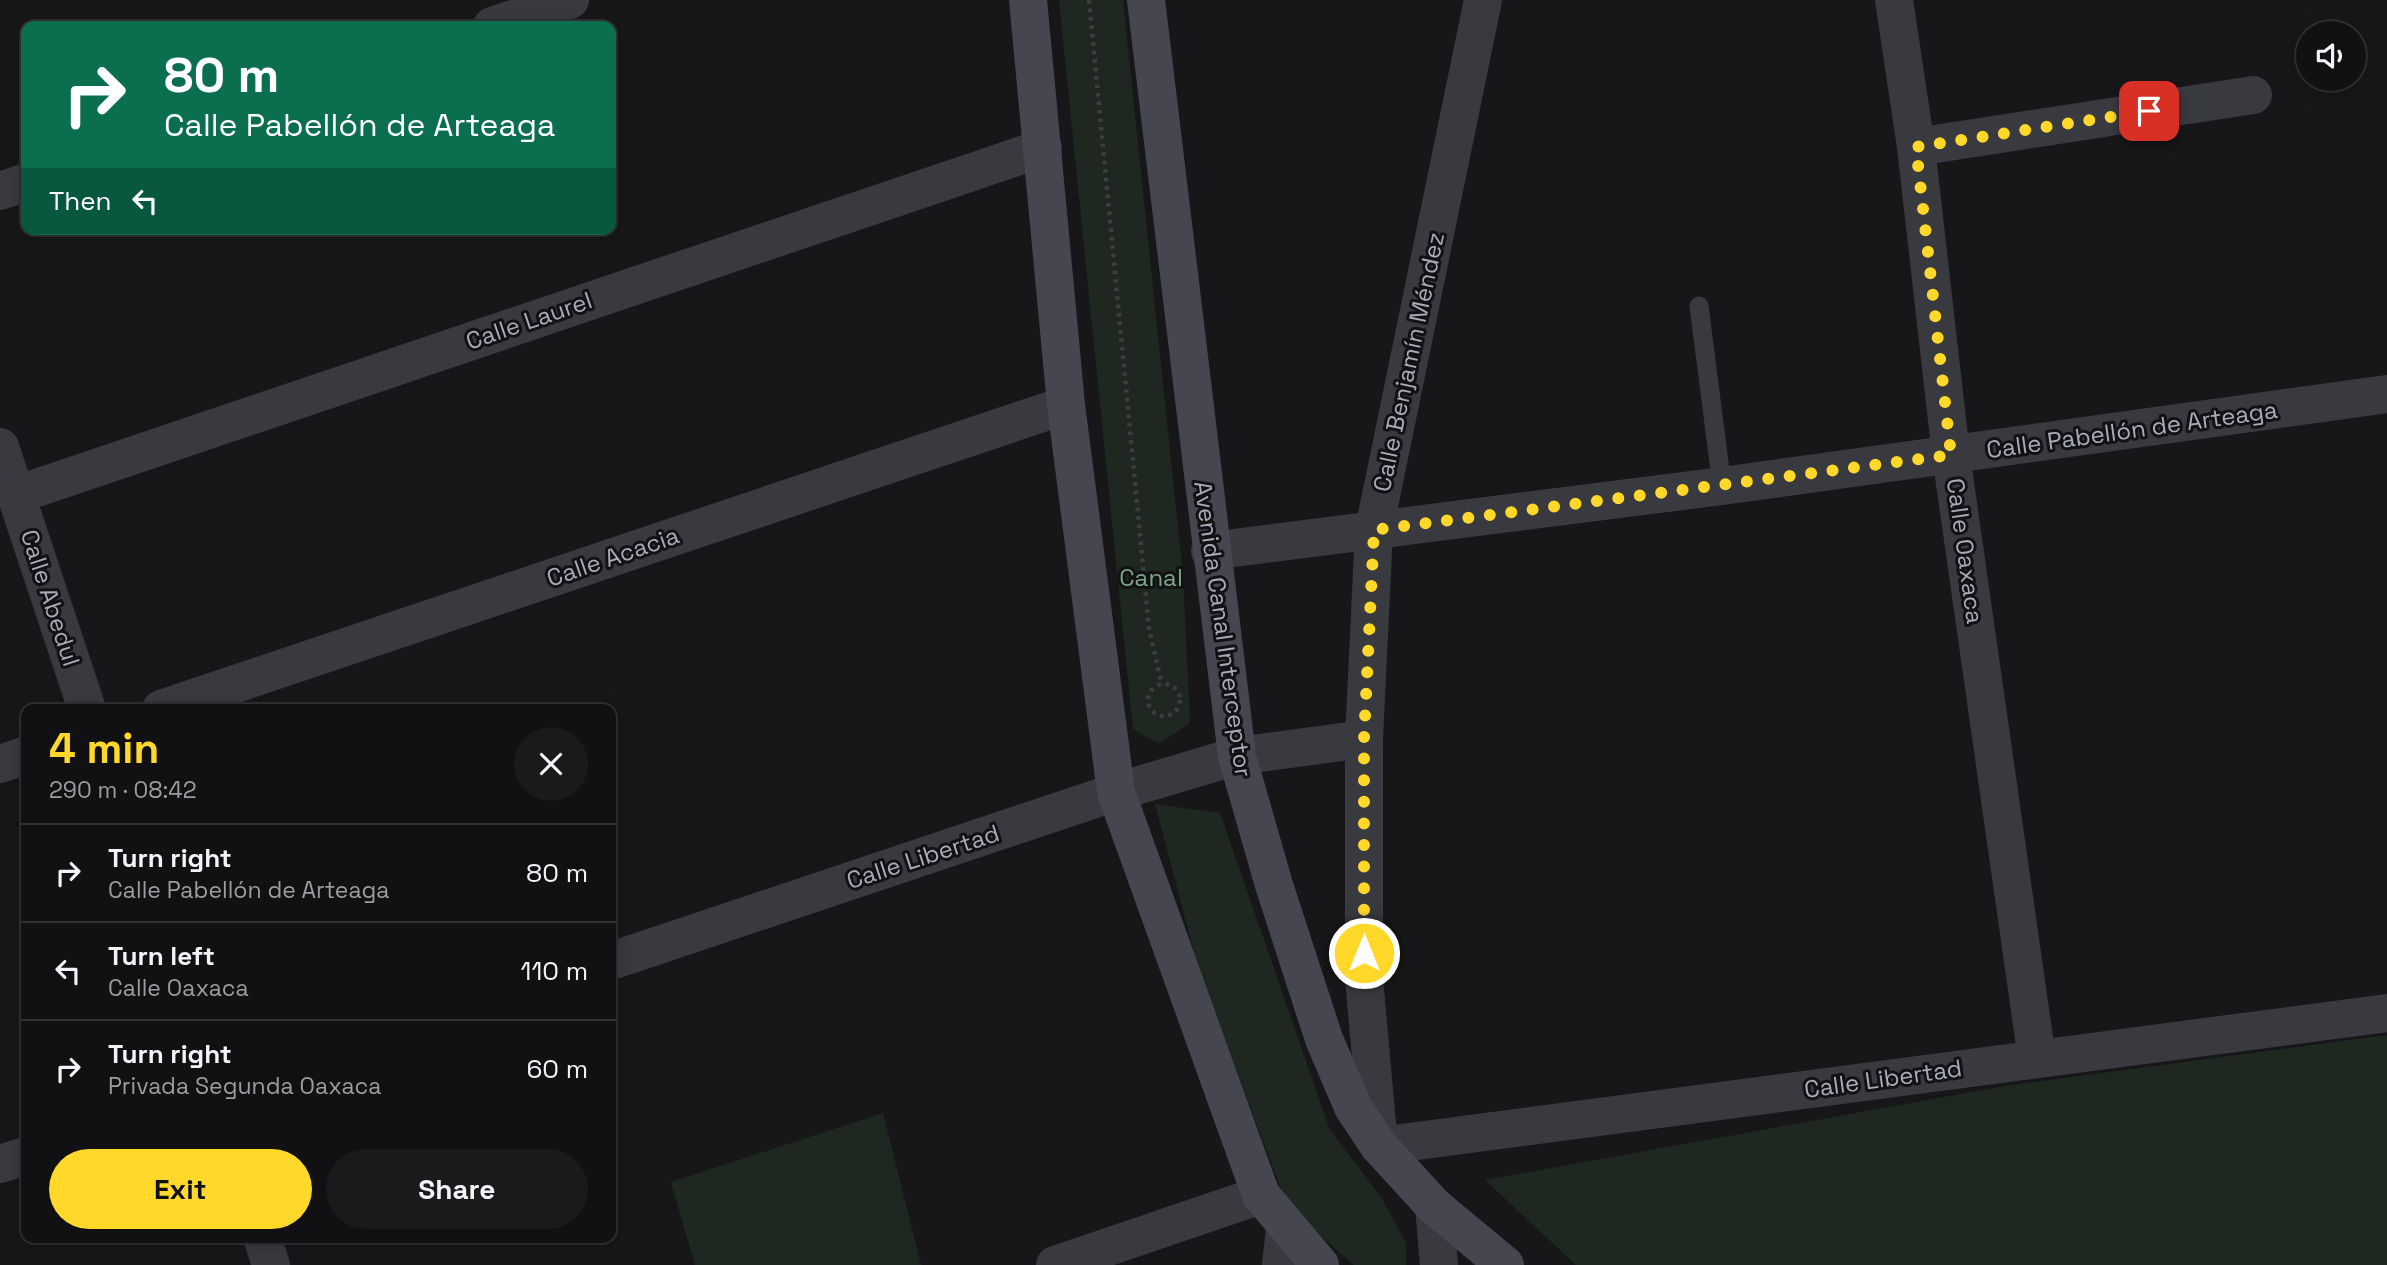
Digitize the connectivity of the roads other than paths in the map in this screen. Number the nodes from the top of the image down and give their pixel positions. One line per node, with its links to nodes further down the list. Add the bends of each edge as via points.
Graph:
1 (570, 0): 6 (street)
2 (1028, 0): 9 (main road)
3 (1146, 0): 20 (main road, Avenida Canal Interceptor)
4 (1483, 0): 19 (street, Calle Benjamín Méndez)
5 (1894, 0): 8 (street, Calle Oaxaca)
6 (507, 21)
7 (2253, 95): 8 (street)
8 (1916, 147): 16 (street, Calle Oaxaca)
9 (1043, 148): 14 (main road); 18 (street, Calle Laurel)
10 (21, 184): 11 (street)
11 (0, 191)
12 (1699, 306): 17 (lane)
13 (2387, 394): 16 (street, Calle Pabellón de Arteaga)
14 (1066, 405): 22 (street, Calle Acacia); 27 (main road)
15 (0, 447): 18 (street, Calle Abedul)
16 (1951, 455): 17 (street, Calle Pabellón de Arteaga); 30 (street, Calle Oaxaca)
17 (1722, 486): 19 (street, Calle Pabellón de Arteaga)
18 (16, 495): 21 (street, Calle Abedul)
19 (1374, 530): 20 (street, Calle Pabellón de Arteaga); 23 (street, Calle Benjamín Méndez)
20 (1210, 551): 24 (main road, Avenida Canal Interceptor)
21 (85, 704)
22 (176, 704)
23 (1364, 739): 24 (street, Calle Libertad); 31 (street, Calle Benjamín Méndez, via 1364,979)
24 (1237, 756): 27 (street, Calle Libertad); 31 (main road, Avenida Canal Interceptor, via 1324,1039 1353,1107)
25 (21, 757): 26 (street)
26 (0, 764)
27 (1116, 792): 28 (street, Calle Libertad); 34 (main road)
28 (616, 959)
29 (2387, 1013): 30 (street, Calle Libertad)
30 (2036, 1059): 31 (street, Calle Libertad)
31 (1379, 1146): 35 (main road, Avenida Canal Interceptor)
32 (21, 1158): 33 (street)
33 (0, 1164)
34 (1261, 1195): 36 (main road); 39 (street)
35 (1434, 1206): 42 (street); 43 (main road, Avenida Canal Interceptor)
36 (1285, 1228): 40 (street); 41 (main road)
37 (264, 1243): 38 (street)
38 (271, 1265)
39 (1055, 1265)
40 (1281, 1265)
41 (1320, 1265)
42 (1439, 1265)
43 (1505, 1265)

